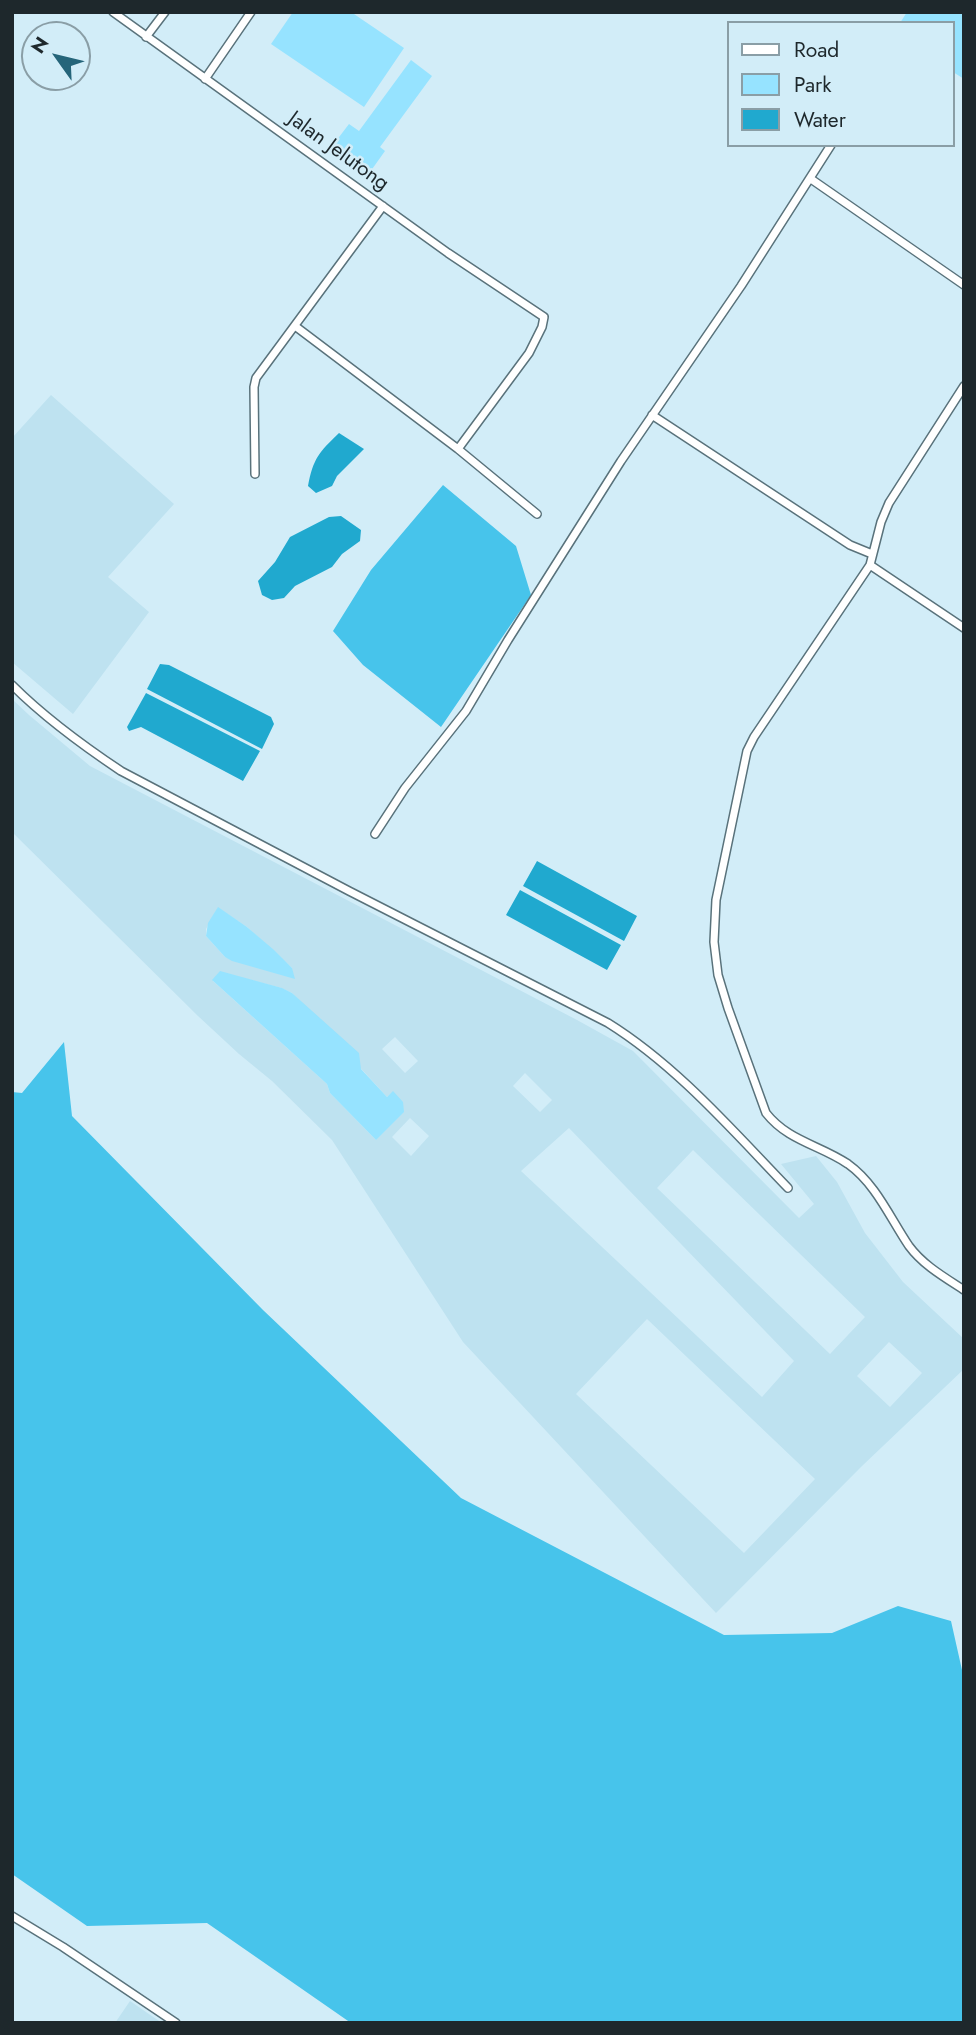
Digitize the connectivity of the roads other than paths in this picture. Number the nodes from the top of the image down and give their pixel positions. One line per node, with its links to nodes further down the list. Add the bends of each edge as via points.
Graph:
1 (113, 12): 4 (street, Jalan Jelutong)
2 (165, 12): 4 (street)
3 (251, 12): 5 (street)
4 (146, 37): 5 (street, Jalan Jelutong)
5 (205, 79): 8 (street, Jalan Jelutong)
6 (830, 147): 7 (street)
7 (811, 179): 9 (street); 12 (street)
8 (383, 206): 10 (street); 13 (street, Jalan Jelutong, via 544,317 529,353)
9 (964, 285)
10 (295, 326): 13 (street); 14 (street, via 254,387)
11 (964, 386): 16 (street, via 889,503)
12 (652, 415): 16 (street, via 850,545); 20 (street, via 466,711)
13 (458, 449): 15 (street)
14 (255, 474)
15 (537, 514)
16 (872, 554): 17 (street)
17 (870, 565): 18 (street); 22 (street, via 747,751 716,900 718,975 760,1100 776,1126 860,1174 925,1264)
18 (964, 628)
19 (12, 685): 21 (street, via 88,750 121,771 629,1037 674,1074)
20 (375, 834)
21 (788, 1188)
22 (964, 1290)
23 (12, 1916): 24 (street)
24 (176, 2023)

